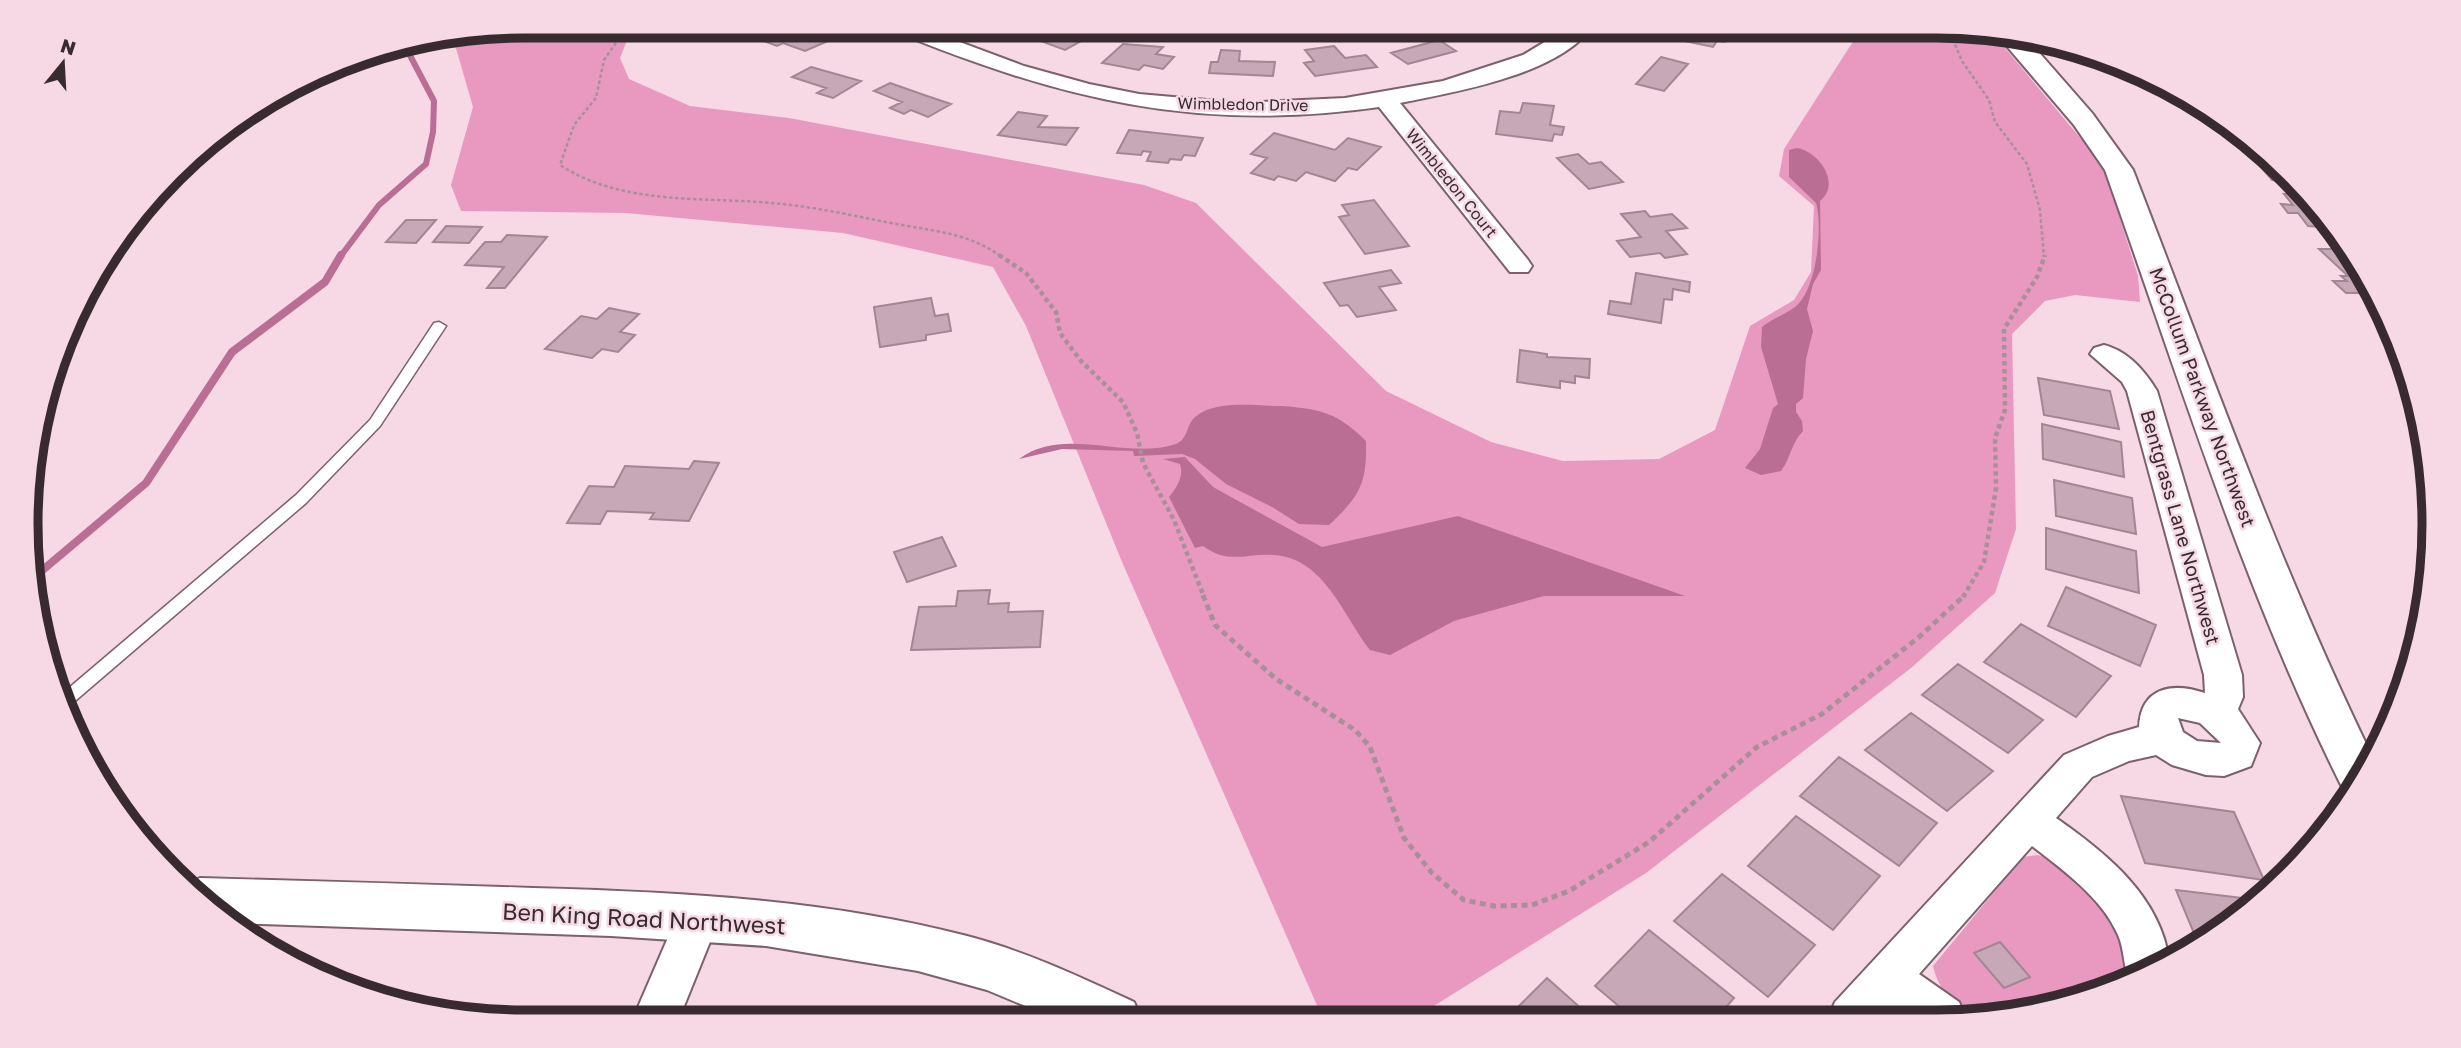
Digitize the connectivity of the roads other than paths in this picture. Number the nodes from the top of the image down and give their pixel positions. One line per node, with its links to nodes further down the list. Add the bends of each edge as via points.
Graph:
1 (929, 38): 5 (street, Wimbledon Drive, via 1026,76 1136,100 1255,108)
2 (1566, 38): 5 (street, Wimbledon Drive, via 1513,67)
3 (2020, 46): 11 (street, McCollum Parkway Northwest, via 2083,119 2119,170 2260,552)
4 (2045, 51): 10 (street, McCollum Parkway Northwest, via 2124,142 2156,195 2268,508)
5 (1385, 100): 6 (street, Wimbledon Court)
6 (1519, 266)
7 (439, 326): 9 (lane, via 375,423 301,499)
8 (2104, 354): 12 (street, Bentgrass Lane Northwest, via 2133,376 2142,391 2223,676 2224,697 2217,714 2236,732 2240,750 2227,761 2201,759 2165,737 2122,747 2078,766)
9 (70, 697)
10 (2368, 747)
11 (2356, 769)
12 (2027, 820): 15 (street, via 2089,867 2114,893 2135,925); 16 (street)
13 (218, 901): 14 (street, Ben King Road Northwest)
14 (698, 917): 17 (street); 18 (street, Ben King Road Northwest, via 846,934 941,953 1024,979)
15 (2148, 961)
16 (1887, 977): 19 (street); 20 (street)
17 (660, 1010)
18 (1093, 1010)
19 (1858, 1010)
20 (1932, 1010)

